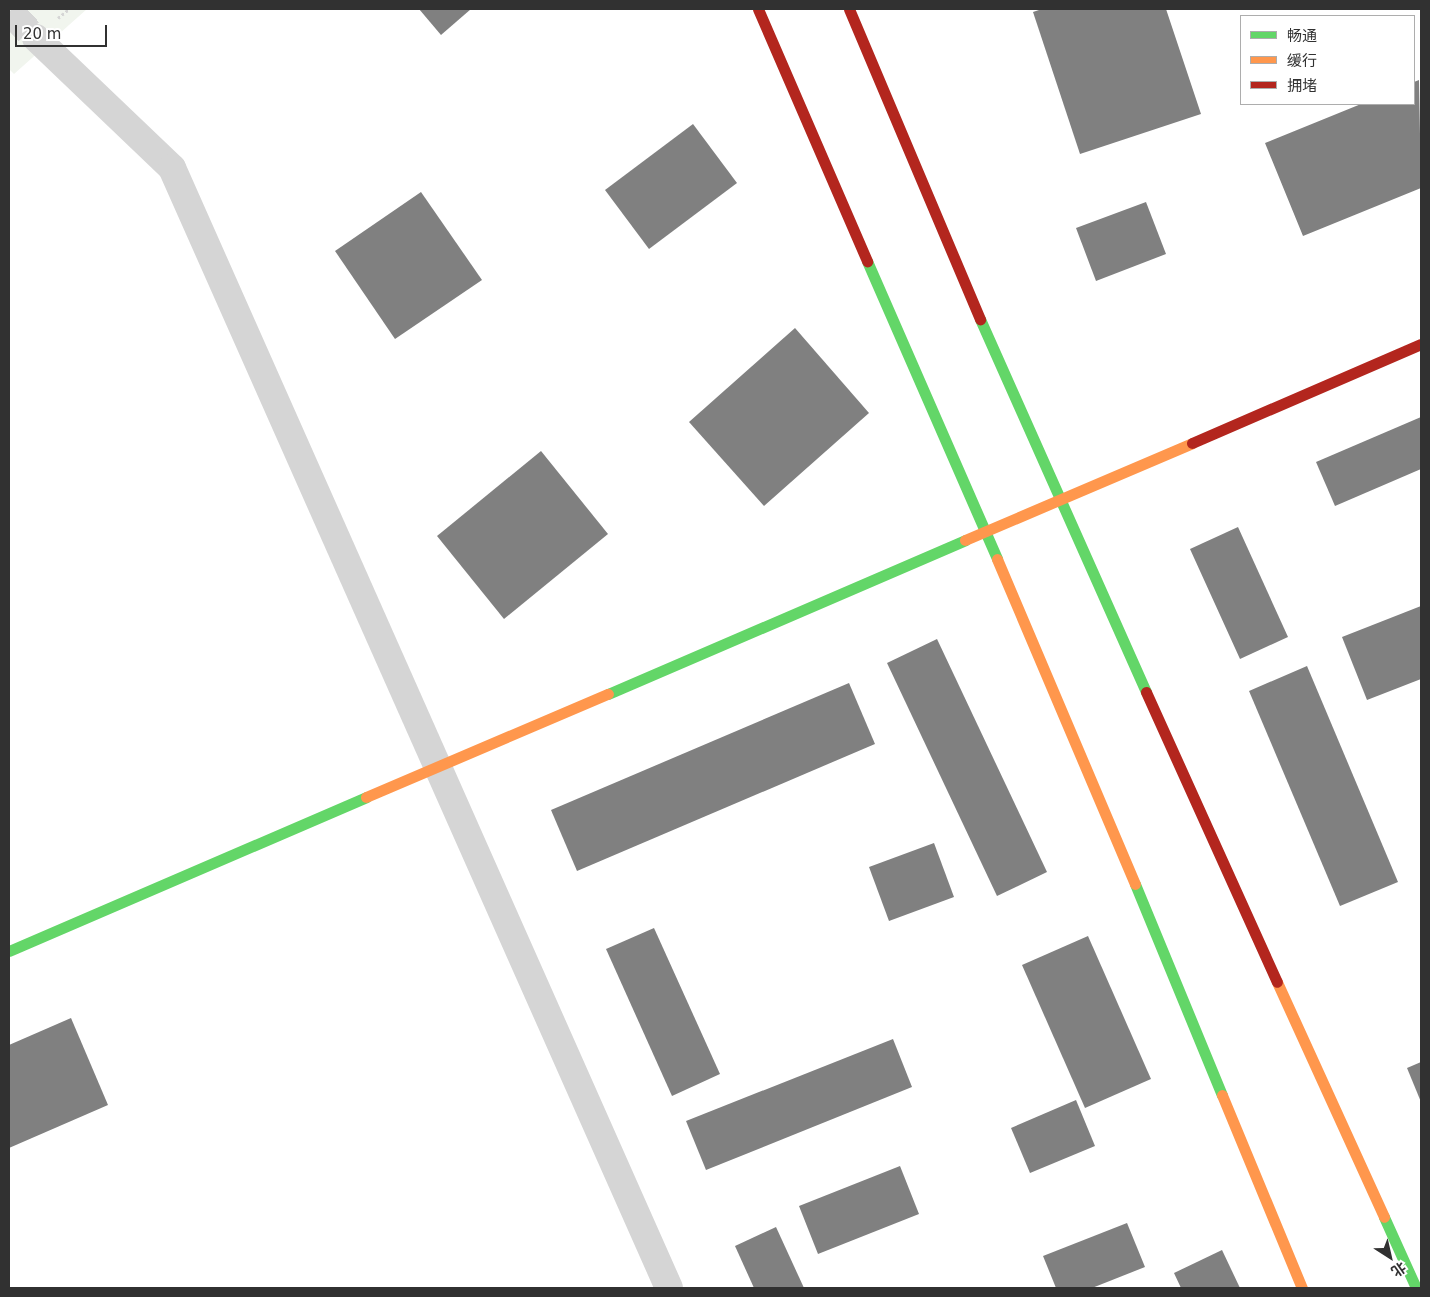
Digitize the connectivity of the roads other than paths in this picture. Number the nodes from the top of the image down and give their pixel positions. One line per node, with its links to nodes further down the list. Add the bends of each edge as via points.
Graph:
1 (758, 9): 6 (street)
2 (849, 9): 5 (street)
3 (36, 38): 7 (street, via 172,168)
4 (1421, 344): 5 (street)
5 (1059, 500): 6 (street); 11 (street)
6 (984, 532): 7 (street); 10 (street)
7 (439, 768): 8 (street); 9 (street)
8 (9, 951)
9 (669, 1288)
10 (1302, 1288)
11 (1416, 1288)

